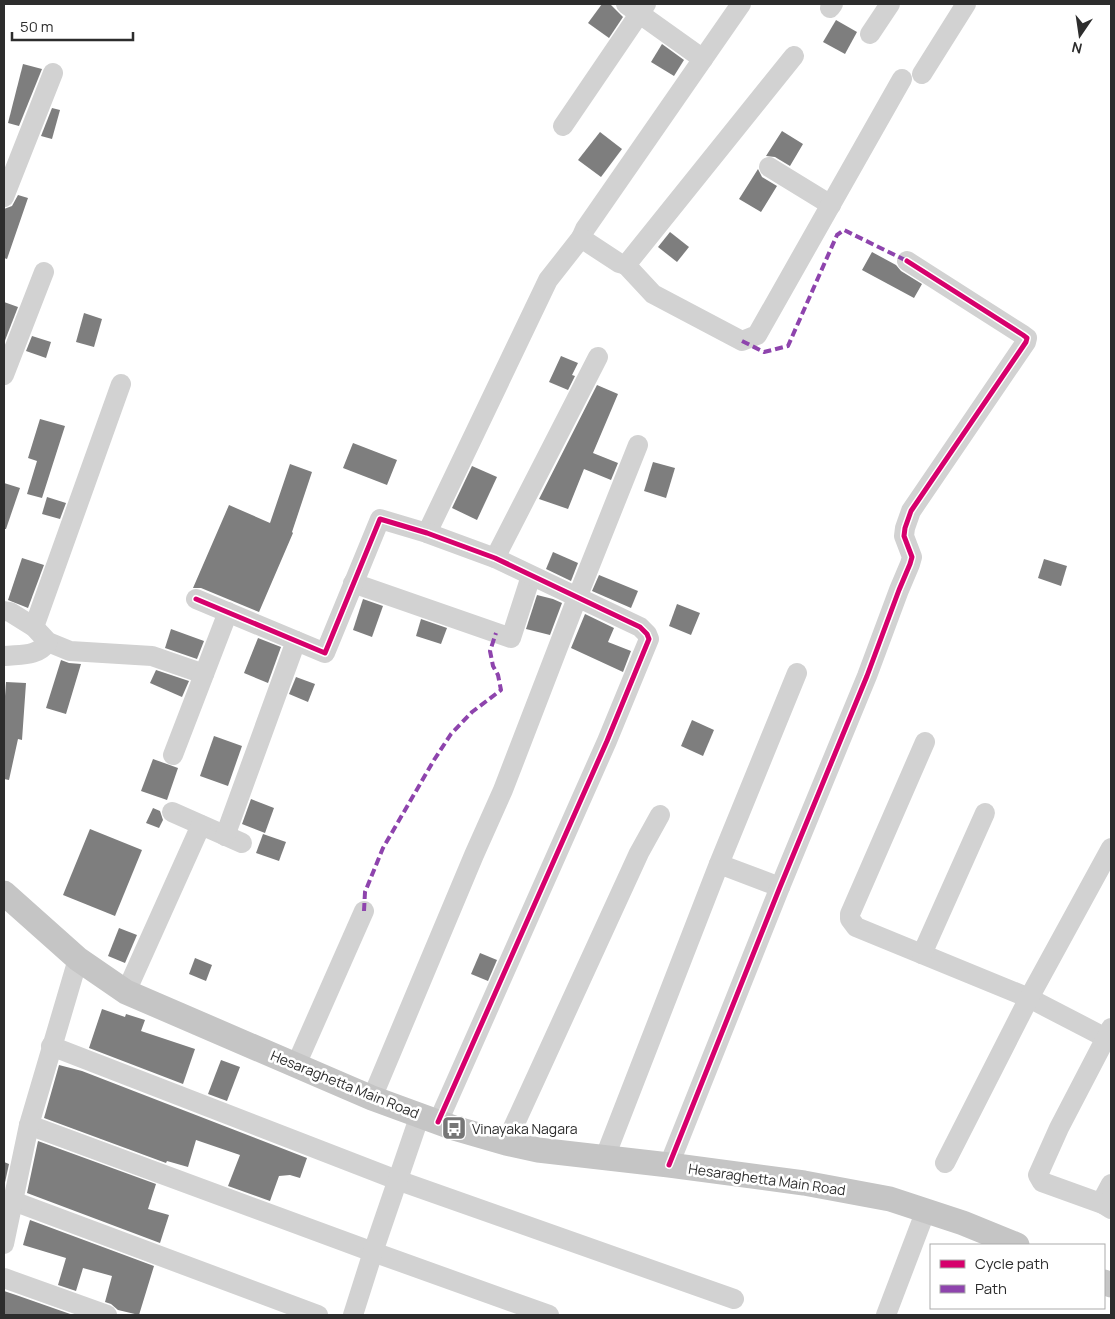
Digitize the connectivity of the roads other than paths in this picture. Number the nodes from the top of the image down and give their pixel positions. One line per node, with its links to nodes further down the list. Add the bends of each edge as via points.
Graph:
1 (741, 4): 7 (street)
2 (890, 4): 5 (street)
3 (966, 4): 9 (street)
4 (637, 7): 7 (street); 11 (street)
5 (870, 34)
6 (794, 56): 17 (street)
7 (703, 59): 15 (street)
8 (53, 73): 13 (street)
9 (922, 74)
10 (902, 79): 14 (street)
11 (563, 126)
12 (769, 167): 14 (street)
13 (4, 197)
14 (831, 205): 17 (street, via 757,336 742,341 653,294)
15 (581, 238): 17 (street); 23 (street, via 548,280)
16 (907, 261): 45 (street, via 1027,338 911,511 904,536 912,557 910,564)
17 (626, 265)
18 (44, 272): 20 (street)
19 (598, 356): 24 (street)
20 (4, 375)
21 (121, 384): 31 (street)
22 (638, 445): 27 (street)
23 (427, 533): 24 (street); 26 (street, via 380,519)
24 (495, 558): 25 (street)
25 (531, 576): 26 (street, via 511,638); 27 (street)
26 (353, 583): 32 (street, via 325,653)
27 (577, 598): 55 (street, via 503,790); 56 (street, via 640,627 649,640 606,741)
28 (196, 599): 30 (street)
29 (4, 611): 31 (street)
30 (228, 612): 32 (street); 36 (street)
31 (34, 627): 33 (street)
32 (296, 641): 42 (street, via 234,840)
33 (48, 642): 34 (street, via 42,650 33,653); 36 (street, via 70,651 152,656)
34 (4, 656)
35 (797, 673): 44 (street)
36 (204, 674): 38 (street)
37 (925, 742): 48 (street, via 850,914 856,927)
38 (173, 755)
39 (172, 812): 42 (street)
40 (986, 813): 48 (street)
41 (660, 815): 58 (street, via 639,853)
42 (201, 825): 50 (street)
43 (1111, 848): 51 (street)
44 (719, 864): 45 (street); 59 (street)
45 (780, 887): 61 (street)
46 (4, 892): 49 (main road, Hesaraghetta Main Road)
47 (364, 911): 54 (street)
48 (922, 954): 51 (street)
49 (78, 959): 50 (main road, Hesaraghetta Main Road); 53 (street)
50 (126, 992): 54 (main road, Hesaraghetta Main Road)
51 (1029, 998): 52 (street); 60 (street)
52 (1108, 1033): 65 (street, via 1038,1175 1042,1182)
53 (52, 1046): 57 (street); 62 (street)
54 (296, 1065): 55 (main road, Hesaraghetta Main Road)
55 (372, 1098): 56 (main road, Hesaraghetta Main Road)
56 (429, 1118): 58 (main road, Hesaraghetta Main Road); 62 (street)
57 (29, 1125): 64 (street); 69 (street)
58 (506, 1143): 59 (main road, Hesaraghetta Main Road)
59 (605, 1157): 61 (main road, Hesaraghetta Main Road)
60 (945, 1163)
61 (669, 1165): 66 (main road, Hesaraghetta Main Road, via 804,1183 890,1199)
62 (397, 1180): 69 (street); 71 (street)
63 (1111, 1184): 65 (street, via 1103,1199)
64 (13, 1201): 67 (street); 73 (street)
65 (1107, 1206)
66 (926, 1210): 68 (main road, Hesaraghetta Main Road); 76 (street)
67 (4, 1244)
68 (1015, 1244)
69 (372, 1252): 74 (street); 75 (street)
70 (4, 1278): 72 (street)
71 (734, 1299)
72 (107, 1315)
73 (318, 1315)
74 (354, 1315)
75 (549, 1315)
76 (886, 1315)

